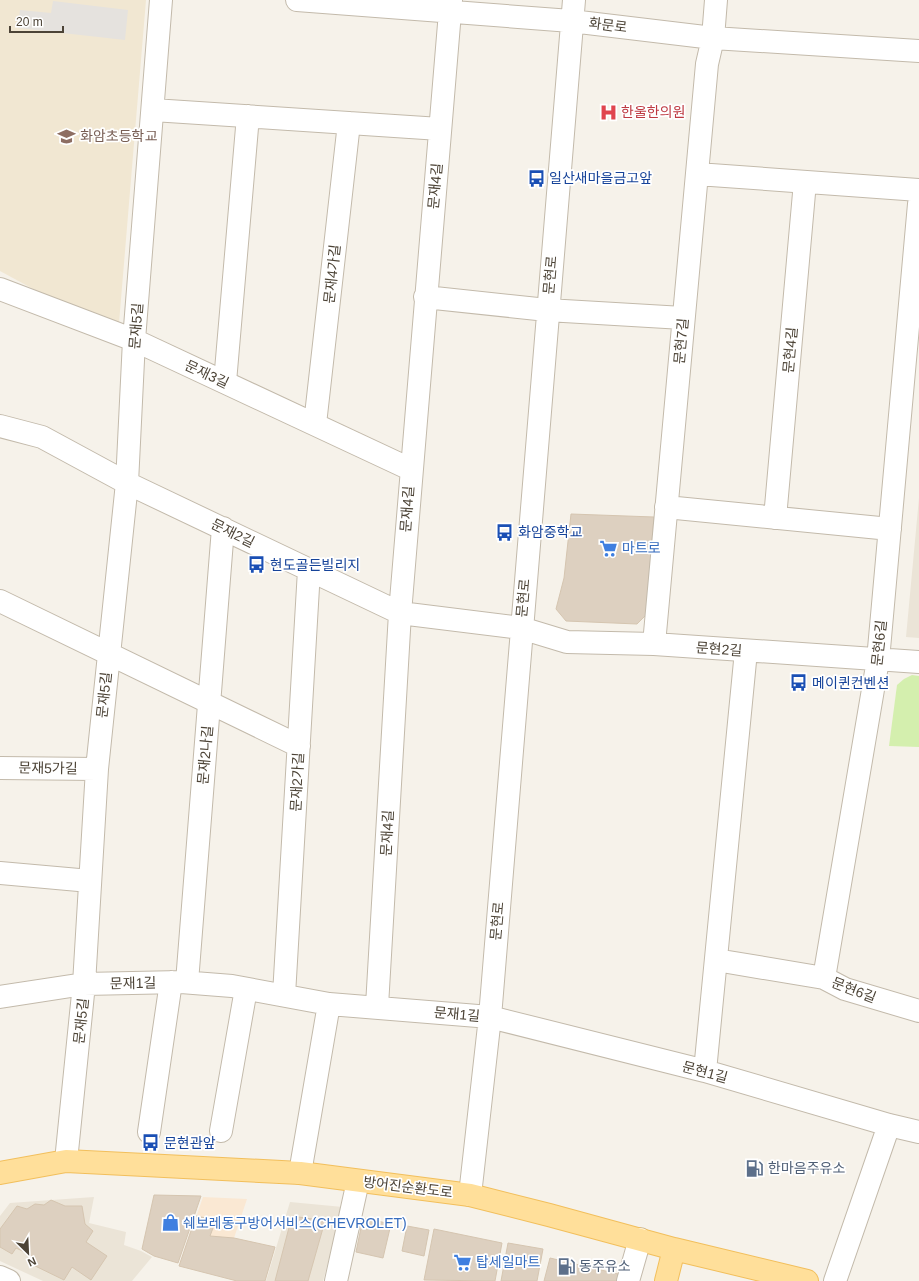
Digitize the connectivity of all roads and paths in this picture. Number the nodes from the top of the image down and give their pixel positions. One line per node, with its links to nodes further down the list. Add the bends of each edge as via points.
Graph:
1 (162, 0): 8 (street, 문재5길)
2 (297, 0): 4 (street, 화문로)
3 (716, 0): 6 (street, 문현7길)
4 (450, 6): 5 (street, 화문로); 11 (street, 문재4길)
5 (573, 10): 6 (street, 화문로); 18 (street, 문현로)
6 (713, 38): 7 (street, 화문로); 12 (street, 문현7길, via 707,64)
7 (919, 51)
8 (153, 110): 9 (street); 20 (street, 문재5길)
9 (248, 116): 10 (street); 21 (street)
10 (349, 123): 11 (street); 22 (street, 문재4가길)
11 (440, 129): 17 (street, 문재4길)
12 (697, 174): 13 (street); 19 (street, 문현7길)
13 (805, 182): 14 (street); 27 (street, 문현4길)
14 (919, 190)
15 (919, 204): 29 (street, 문현6길)
16 (0, 289): 20 (street, 문재3길)
17 (425, 297): 18 (street); 24 (street, 문재4길)
18 (547, 310): 19 (street); 33 (street, 문현로)
19 (683, 318): 26 (street, 문현7길)
20 (134, 340): 21 (street, 문재3길); 25 (street, 문재5길)
21 (225, 382): 22 (street, 문재3길)
22 (315, 424): 24 (street, 문재3길)
23 (0, 426): 25 (street, 문재2길, via 42,437)
24 (410, 469): 32 (street, 문재4길)
25 (127, 483): 28 (street, 문재2길); 36 (street, 문재5길)
26 (666, 507): 27 (street); 34 (street, 문현7길)
27 (775, 518): 29 (street)
28 (223, 528): 30 (street, 문재2길); 39 (street, 문재2나길)
29 (890, 529): 37 (street, 문현6길)
30 (309, 570): 32 (street, 문재2길); 40 (street, 문재2가길)
31 (0, 600): 36 (street, 문재5길)
32 (400, 613): 33 (street, 문재2길); 53 (street, 문재4길)
33 (520, 628): 34 (street, 문현2길, via 567,642); 55 (street, 문현로)
34 (654, 644): 35 (street, 문현2길)
35 (746, 651): 37 (street, 문현2길); 45 (street)
36 (109, 653): 39 (street); 42 (street, 문재5길)
37 (878, 660): 38 (street, 문현2길); 46 (street, 문현6길)
38 (919, 662)
39 (209, 703): 40 (street); 47 (street, 문재2나길)
40 (299, 746): 50 (street, 문재2가길)
41 (0, 768): 42 (street, 문재5가길)
42 (96, 769): 44 (street, 문재5길)
43 (0, 873): 44 (street)
44 (90, 881): 48 (street, 문재5길)
45 (716, 960): 46 (street); 56 (street)
46 (824, 978): 54 (street, 문현6길, via 845,989)
47 (179, 982): 48 (street, 문재1길); 49 (street, 문재1길); 59 (street, 문재1길)
48 (84, 984): 51 (street, 문재1길); 61 (street, 문재5길)
49 (246, 989): 50 (street, 문재1길); 58 (street)
50 (284, 995): 52 (street, 문재1길)
51 (0, 997)
52 (329, 1004): 53 (street, 문재1길); 63 (street)
53 (377, 1006): 55 (street, 문재1길)
54 (919, 1011)
55 (490, 1017): 56 (street, 문현1길); 65 (street, 문현로)
56 (705, 1071): 57 (street, 문현1길)
57 (889, 1125): 60 (street, 문현1길); 76 (street)
58 (221, 1131)
59 (149, 1132)
60 (919, 1132)
61 (66, 1161): 62 (main road, 방어진순환도로); 63 (main road, 방어진순환도로)
62 (0, 1173)
63 (300, 1173): 64 (main road, 방어진순환도로)
64 (358, 1181): 65 (main road, 방어진순환도로); 71 (street)
65 (470, 1195): 66 (main road, 방어진순환도로)
66 (640, 1239): 67 (main road, 방어진순환도로); 72 (street)
67 (674, 1249): 68 (main road, 방어진순환도로); 73 (main road)
68 (769, 1272): 74 (main road); 75 (main road, 방어진순환도로)
69 (0, 1277): 70 (street)
70 (9, 1281)
71 (336, 1281)
72 (628, 1281)
73 (666, 1281)
74 (742, 1281)
75 (807, 1281)
76 (835, 1281)

